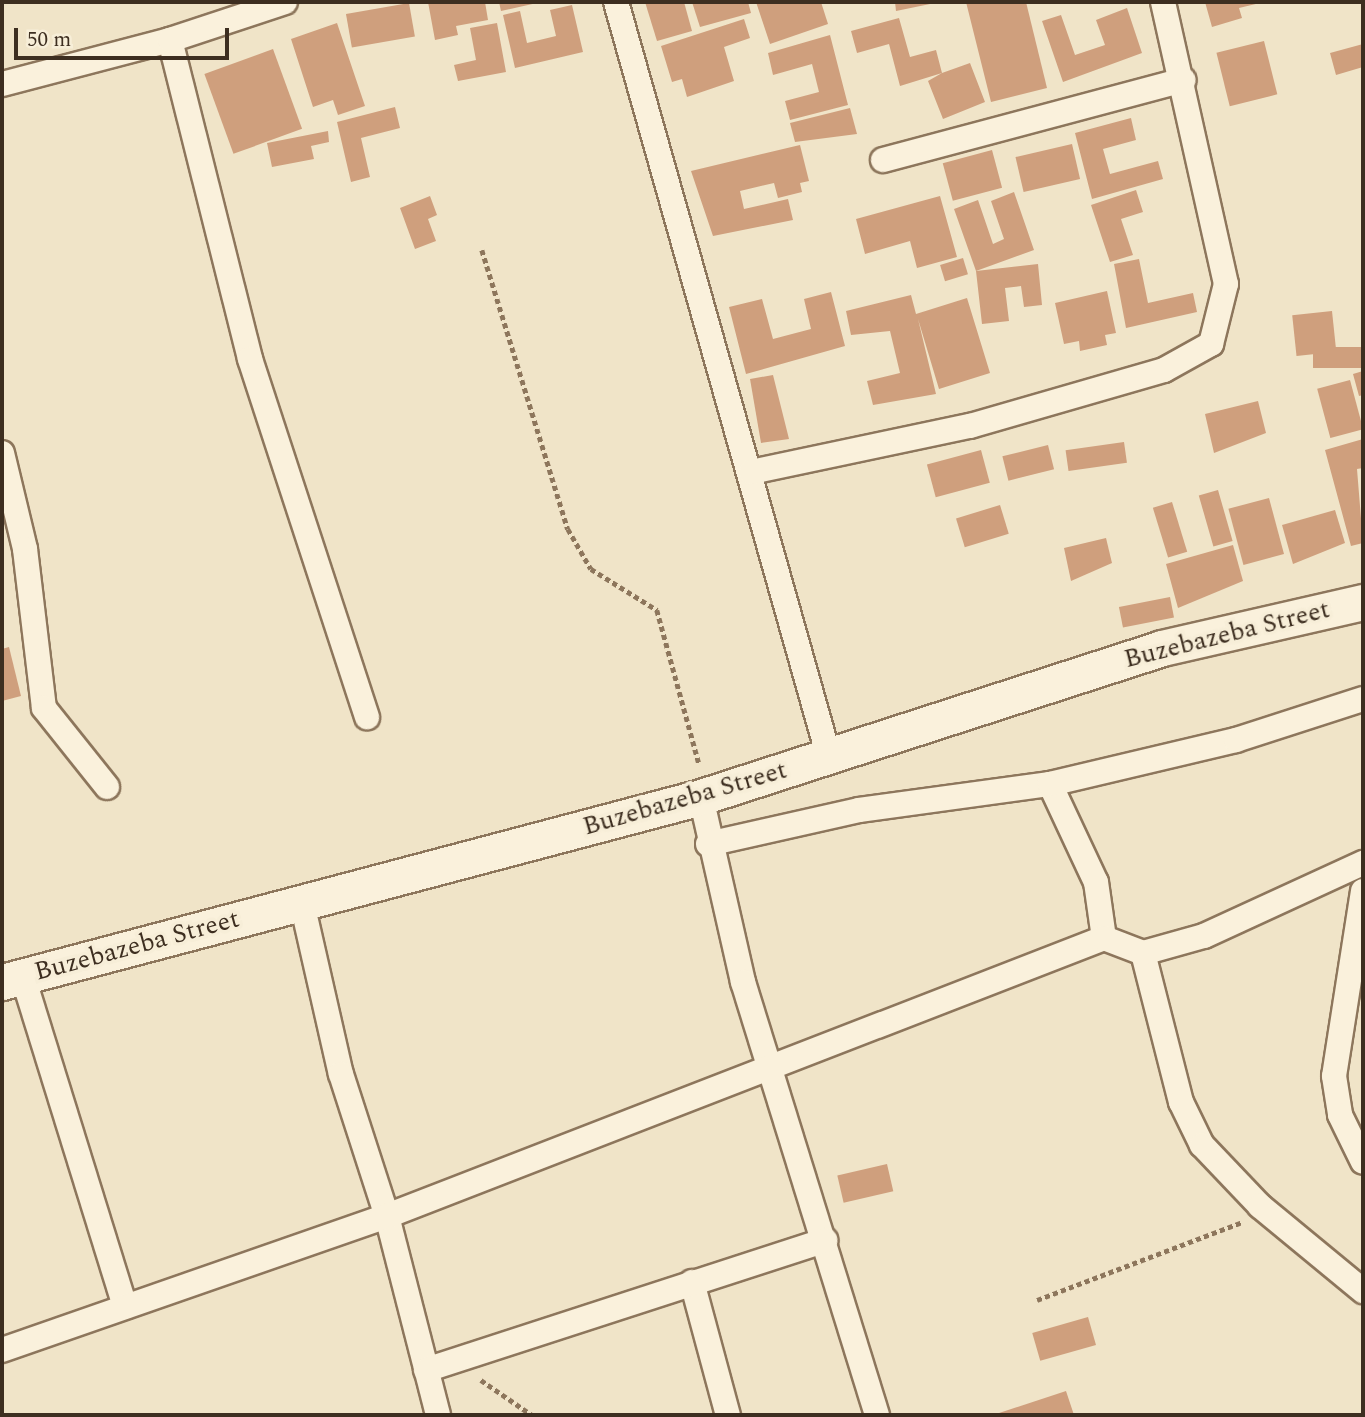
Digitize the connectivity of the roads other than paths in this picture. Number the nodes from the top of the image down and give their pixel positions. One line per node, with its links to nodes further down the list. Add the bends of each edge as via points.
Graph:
1 (285, 2): 4 (street)
2 (616, 2): 9 (street)
3 (1163, 2): 5 (street)
4 (170, 40): 6 (street); 12 (street, via 250,359)
5 (1184, 80): 7 (street); 9 (street, via 1226,284 1211,344 1164,370 970,426)
6 (2, 84)
7 (883, 160)
8 (2, 453): 15 (street, via 25,549 44,708)
9 (751, 472): 13 (street)
10 (1363, 602): 13 (street, Buzebazeba Street, via 1162,648)
11 (1363, 699): 14 (street, via 1236,740)
12 (367, 717)
13 (829, 757): 16 (street, Buzebazeba Street)
14 (1051, 784): 17 (street, via 859,810); 21 (street, via 1096,882)
15 (107, 787)
16 (704, 796): 17 (street); 20 (street, Buzebazeba Street)
17 (708, 844): 24 (street)
18 (1363, 863): 22 (street, via 1204,936)
19 (1363, 891): 25 (street, via 1334,1076 1340,1115)
20 (302, 903): 23 (street, Buzebazeba Street); 26 (street, via 341,1074)
21 (1104, 938): 22 (street); 24 (street)
22 (1143, 953): 29 (street, via 1181,1102 1202,1145 1260,1206)
23 (12, 979): 30 (street)
24 (771, 1063): 26 (street); 27 (street)
25 (1363, 1162)
26 (387, 1216): 30 (street); 32 (street)
27 (825, 1240): 28 (street); 35 (street)
28 (692, 1282): 32 (street); 34 (street)
29 (1363, 1291)
30 (125, 1307): 31 (street)
31 (2, 1350)
32 (426, 1370): 33 (street)
33 (438, 1415)
34 (728, 1415)
35 (877, 1415)

